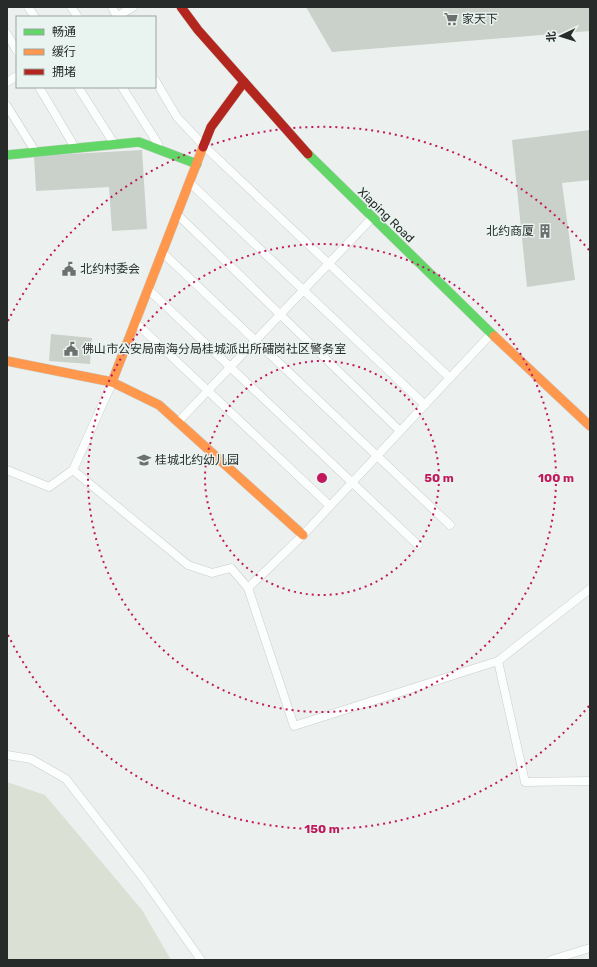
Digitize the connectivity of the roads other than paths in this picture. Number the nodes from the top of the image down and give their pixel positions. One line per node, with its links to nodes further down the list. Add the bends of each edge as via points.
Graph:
1 (28, 7): 6 (lane)
2 (71, 7): 7 (lane)
3 (112, 7): 8 (lane)
4 (133, 7): 9 (lane)
5 (181, 7): 15 (street, Xiaping Road)
6 (33, 16)
7 (77, 16)
8 (116, 16)
9 (119, 16)
10 (7, 34): 11 (lane)
11 (16, 49)
12 (16, 77): 13 (lane)
13 (7, 82)
14 (156, 82): 21 (lane, via 177,117)
15 (244, 82): 21 (street, via 211,126); 29 (street, Xiaping Road, via 320,166)
16 (40, 88): 22 (lane)
17 (79, 88): 20 (lane)
18 (123, 88): 23 (lane)
19 (7, 106): 24 (lane)
20 (114, 145): 22 (street); 23 (street, via 139,142)
21 (204, 146): 26 (street); 31 (lane)
22 (76, 149): 24 (street)
23 (163, 151): 26 (street)
24 (36, 153): 25 (street)
25 (7, 156)
26 (197, 164): 27 (street)
27 (190, 182): 28 (street); 33 (lane)
28 (177, 214): 30 (street); 34 (lane)
29 (372, 217): 31 (lane); 36 (street, Xiaping Road)
30 (162, 252): 32 (street); 37 (lane)
31 (328, 263): 33 (lane); 40 (lane)
32 (148, 289): 35 (street); 39 (lane)
33 (303, 290): 34 (lane); 43 (lane)
34 (280, 314): 37 (lane); 46 (lane)
35 (135, 322): 41 (street); 42 (lane)
36 (492, 333): 40 (lane); 45 (street, Xiaping Road)
37 (255, 340): 39 (lane); 47 (lane)
38 (7, 361): 41 (street)
39 (230, 367): 42 (lane); 50 (lane)
40 (450, 378): 43 (lane)
41 (112, 382): 44 (street, via 159,404); 49 (lane)
42 (208, 391): 44 (lane); 51 (lane)
43 (425, 405): 46 (lane)
44 (178, 422): 53 (street)
45 (590, 426)
46 (400, 431): 47 (lane)
47 (377, 456): 50 (lane); 52 (lane)
48 (7, 470): 49 (lane, via 49,487)
49 (73, 470): 55 (lane, via 188,565 212,573 231,568)
50 (352, 483): 51 (lane); 54 (lane)
51 (330, 506): 53 (lane)
52 (450, 525)
53 (303, 535): 55 (lane)
54 (418, 545)
55 (248, 588): 57 (lane, via 294,726)
56 (590, 589): 57 (lane)
57 (498, 660): 59 (lane, via 525,782)
58 (7, 755): 61 (lane, via 31,759 66,779 143,878)
59 (590, 781)
60 (590, 948): 62 (lane)
61 (201, 960)
62 (551, 960)

